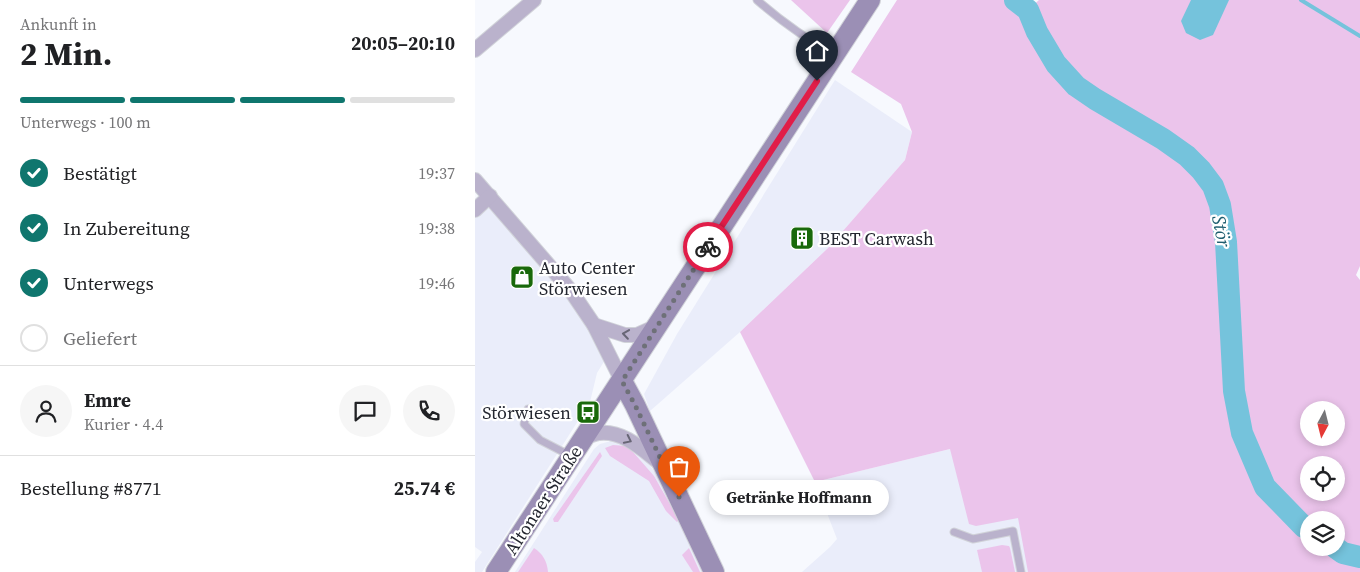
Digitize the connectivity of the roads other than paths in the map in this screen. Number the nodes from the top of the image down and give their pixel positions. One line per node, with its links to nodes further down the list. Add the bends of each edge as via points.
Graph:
1 (534, 0): 4 (street)
2 (757, 0): 5 (lane)
3 (870, 0): 5 (main road, Altonaer Straße)
4 (475, 50)
5 (834, 54): 10 (main road, Altonaer Straße)
6 (475, 180): 7 (street)
7 (489, 196): 8 (street); 9 (street, via 571,291)
8 (475, 210)
9 (594, 325): 10 (street, one-way to 9, via 637,335 625,335); 11 (street)
10 (657, 325): 11 (main road, Altonaer Straße)
11 (622, 381): 13 (main road, Altonaer Straße); 15 (main road)
12 (528, 408): 14 (lane, via 525,424 540,440)
13 (584, 438): 14 (main road, Altonaer Straße); 15 (street, one-way to 15, via 600,433 615,434 634,443)
14 (571, 456): 17 (main road, Altonaer Straße)
15 (664, 467): 18 (main road)
16 (954, 532): 19 (lane, via 973,539 1013,531)
17 (496, 572)
18 (714, 572)
19 (1021, 572)

